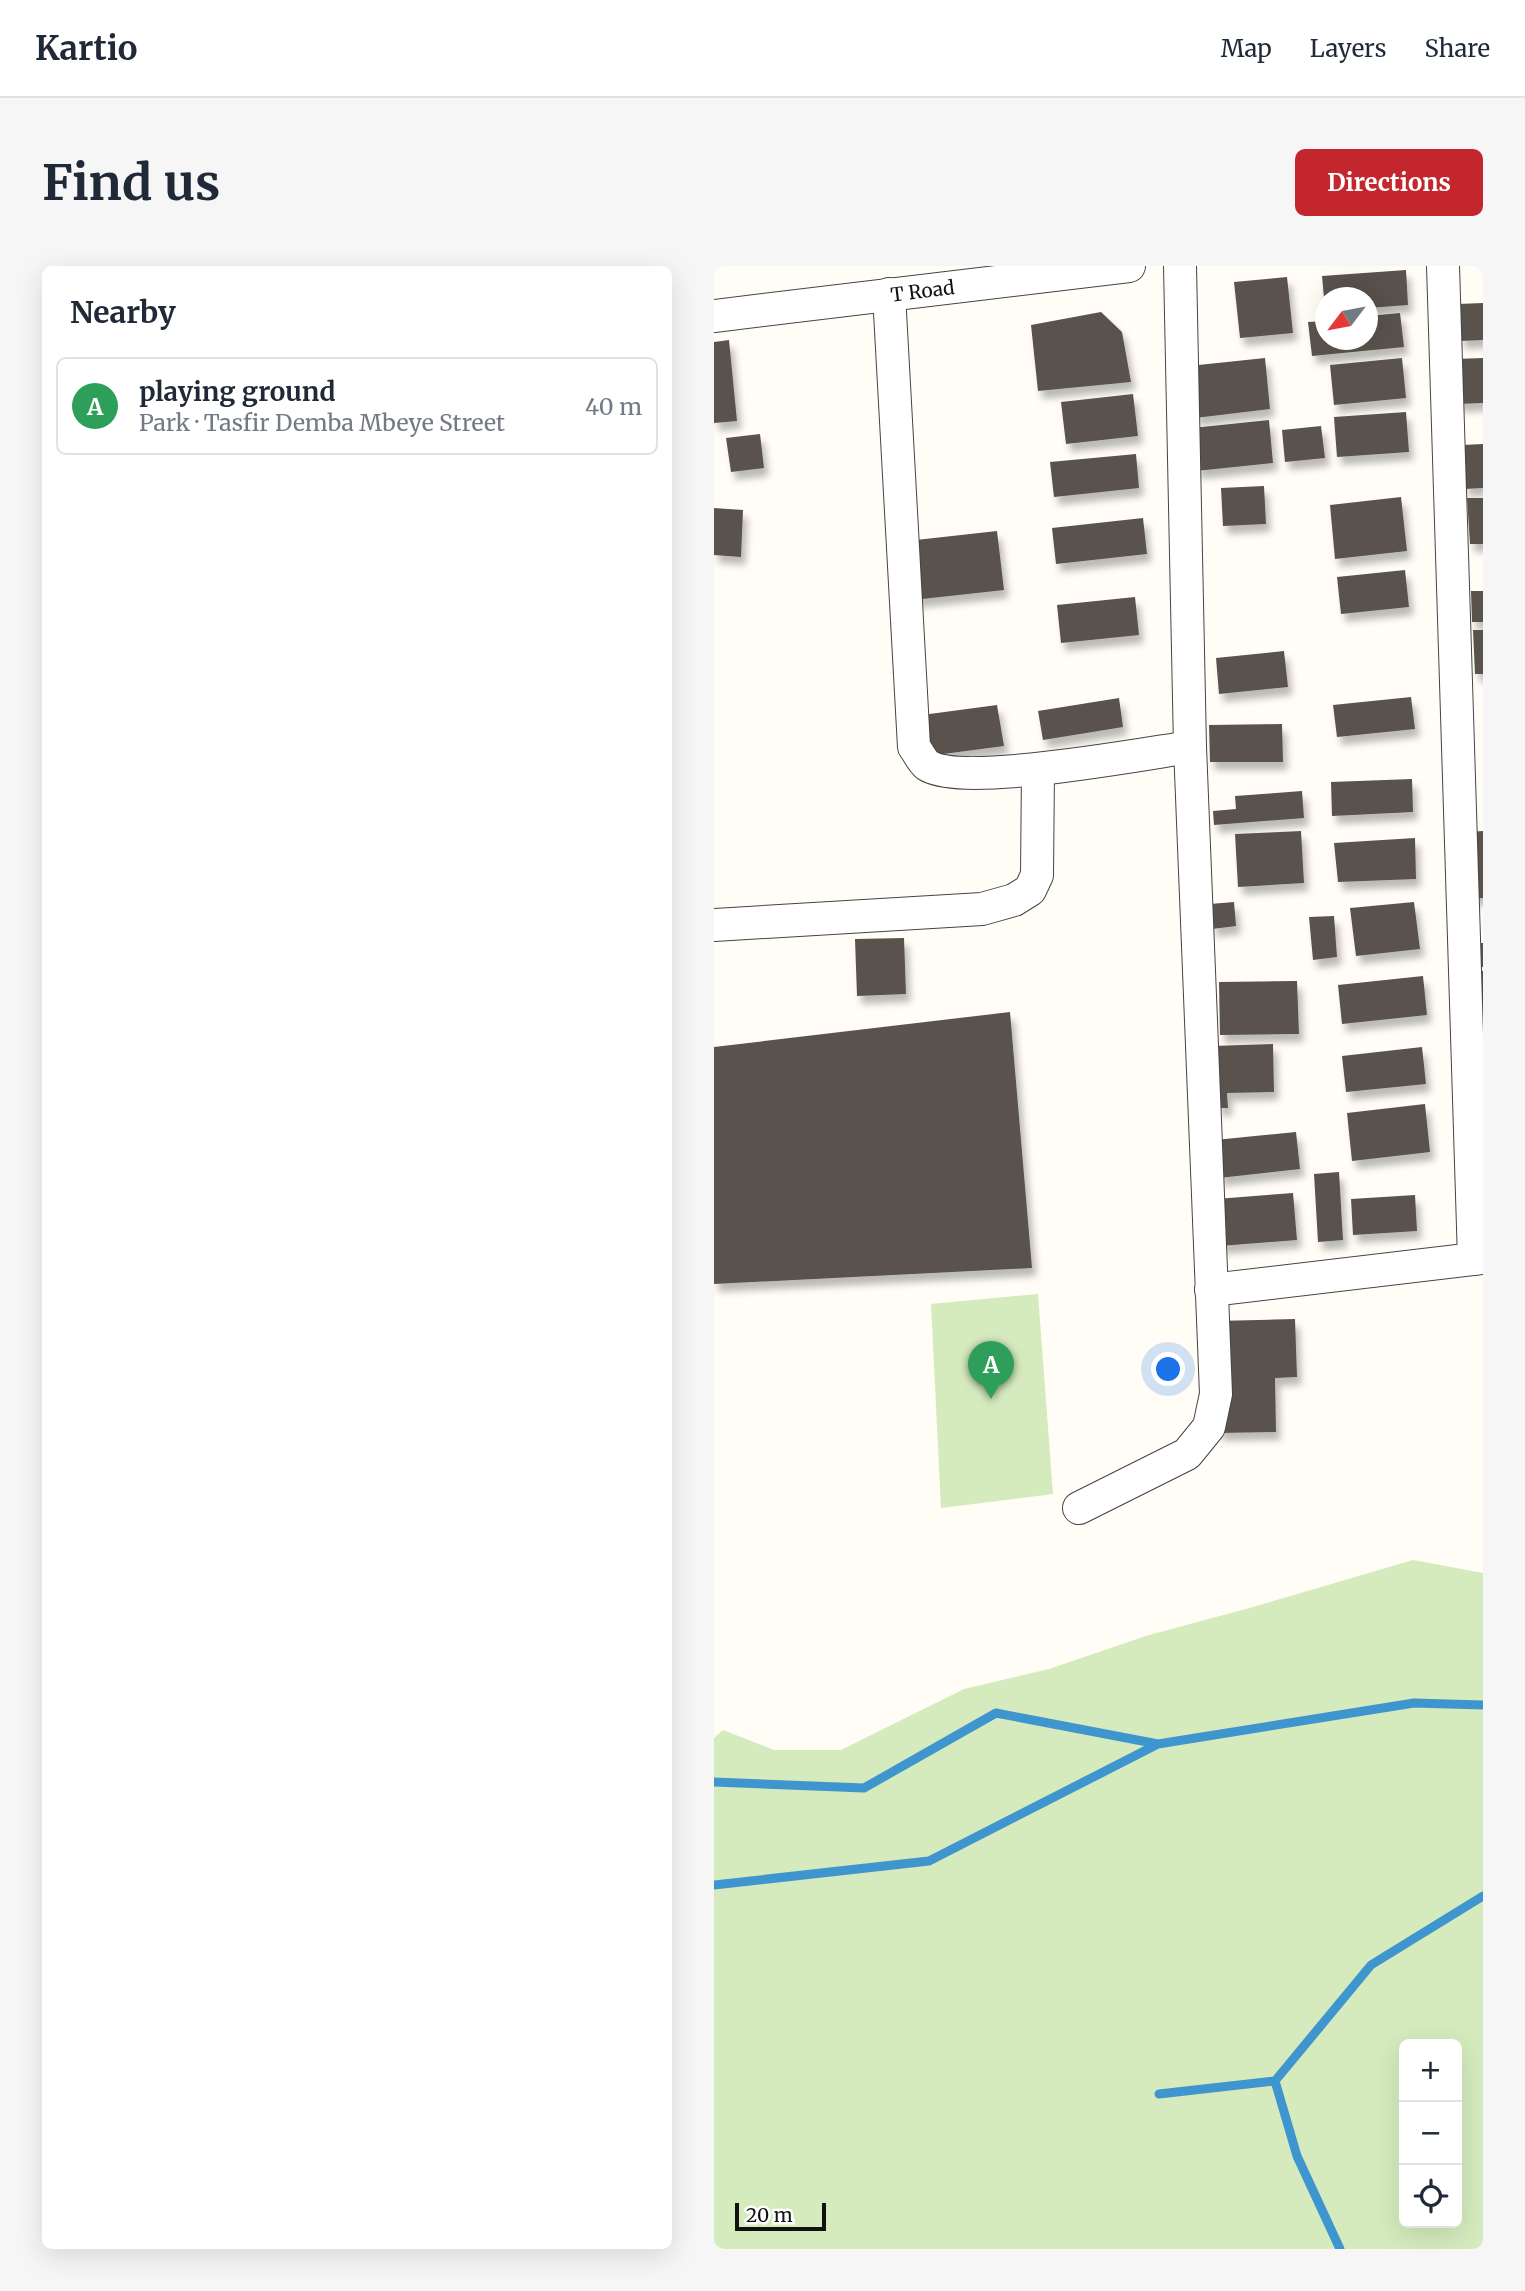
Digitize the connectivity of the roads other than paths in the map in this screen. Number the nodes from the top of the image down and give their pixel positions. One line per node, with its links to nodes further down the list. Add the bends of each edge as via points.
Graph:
1 (1129, 266): 4 (street, T Road)
2 (1180, 266): 6 (street)
3 (1443, 266): 8 (street)
4 (889, 294): 5 (street, T Road); 7 (street, via 915,747 926,764 955,774)
5 (714, 316)
6 (1190, 747): 7 (street); 11 (street)
7 (1038, 769): 9 (street, via 1037,876 1030,890 1014,900 982,909)
8 (1472, 824): 10 (street)
9 (714, 925)
10 (1479, 1259): 11 (street)
11 (1211, 1290): 12 (street, via 1216,1394 1209,1427 1186,1454)
12 (1079, 1508)

